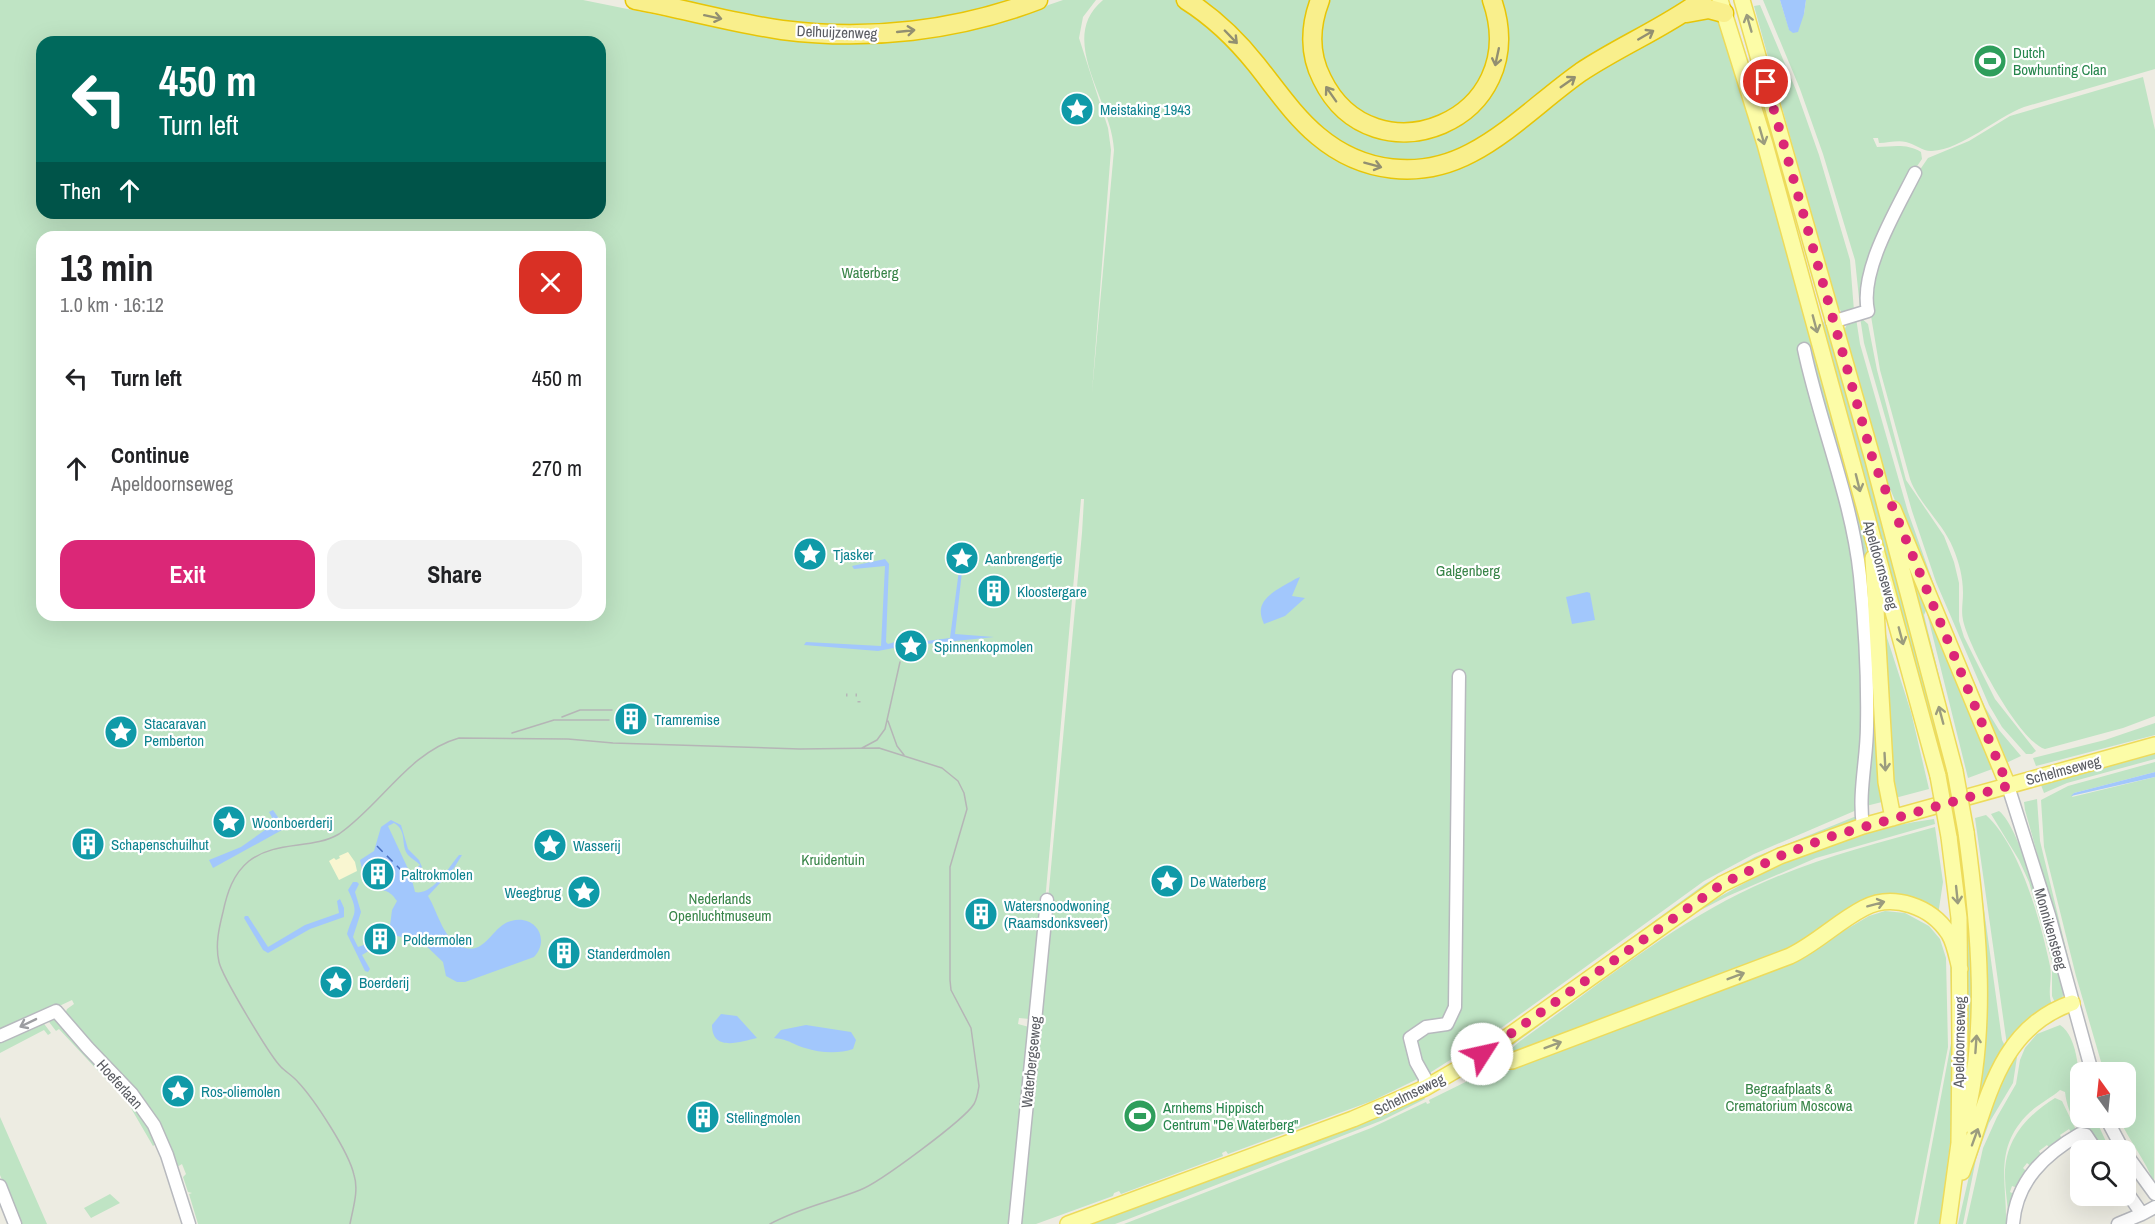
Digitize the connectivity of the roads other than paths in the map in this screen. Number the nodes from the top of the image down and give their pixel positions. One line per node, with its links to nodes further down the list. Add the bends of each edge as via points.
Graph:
1 (635, 0): 2 (highway, Delhuijzenweg, one-way to 2, via 783,30 859,34 947,26)
2 (1038, 0)
3 (1186, 0): 9 (highway, one-way to 9, via 1230,35 1304,123 1331,146 1370,164 1407,170 1447,163 1470,153 1583,71)
4 (1320, 0): 5 (highway, one-way to 4, via 1500,40 1495,66 1484,91 1452,121 1409,132 1371,125 1331,95 1317,69 1313,49 1312,29)
5 (1492, 0)
6 (1702, 0): 9 (highway)
7 (1742, 0): 11 (main road, Apeldoornseweg, one-way to 7)
8 (1722, 6): 9 (highway); 14 (main road, Apeldoornseweg, one-way to 14, via 1765,144)
9 (1683, 14)
10 (1915, 173): 11 (street, via 1882,236 1869,281 1868,311)
11 (1832, 322): 13 (main road, Apeldoornseweg)
12 (1804, 349): 19 (street, Apeldoornseweg, via 1858,557 1868,724)
13 (1873, 460): 17 (main road); 30 (main road, Apeldoornseweg, one-way to 13, bridge, via 1971,1100 1978,1009 1975,913 1966,832 1955,771)
14 (1873, 539): 18 (main road, one-way to 18, via 1886,782); 21 (main road, Apeldoornseweg, one-way to 21, bridge, via 1938,776 1959,918)
15 (1459, 676): 26 (street, via 1455,1007 1447,1024 1426,1027 1410,1038)
16 (2155, 745): 17 (main road, Schelmseweg)
17 (2008, 786): 18 (main road, Schelmseweg); 22 (street, Monnikensteeg)
18 (1893, 818): 19 (main road, Schelmseweg)
19 (1863, 826): 24 (main road, Schelmseweg, via 1780,856 1722,884)
20 (1047, 900): 40 (street, Waterbergseweg)
21 (1960, 969): 24 (main road, one-way to 21, via 1498,1061 1512,1061 1779,960 1813,944 1862,909 1882,902 1904,903 1938,921 1951,939); 30 (main road, Apeldoornseweg)
22 (2072, 1003): 25 (street, Monnikensteeg); 33 (main road, one-way to 22, via 1998,1070 2010,1048 2040,1018)
23 (0, 1036): 39 (street, Hoeferlaan, one-way to 23, via 154,1125 132,1094 56,1011)
24 (1482, 1054): 26 (main road, Schelmseweg)
25 (2089, 1062)
26 (1425, 1088): 41 (main road, Schelmseweg, via 1353,1119)
27 (2071, 1140): 28 (street, via 2080,1134)
28 (2089, 1140)
29 (2070, 1141): 43 (street, via 2044,1159 2029,1176)
30 (1959, 1143): 33 (main road, Apeldoornseweg)
31 (2136, 1168): 34 (street)
32 (0, 1186): 38 (street)
33 (1954, 1192): 42 (main road, Apeldoornseweg)
34 (2155, 1194)
35 (2136, 1205): 37 (street)
36 (2155, 1207): 37 (street)
37 (2142, 1214): 44 (street)
38 (15, 1224)
39 (189, 1224)
40 (1015, 1224)
41 (1068, 1224)
42 (1948, 1224)
43 (2013, 1224)
44 (2118, 1224)

